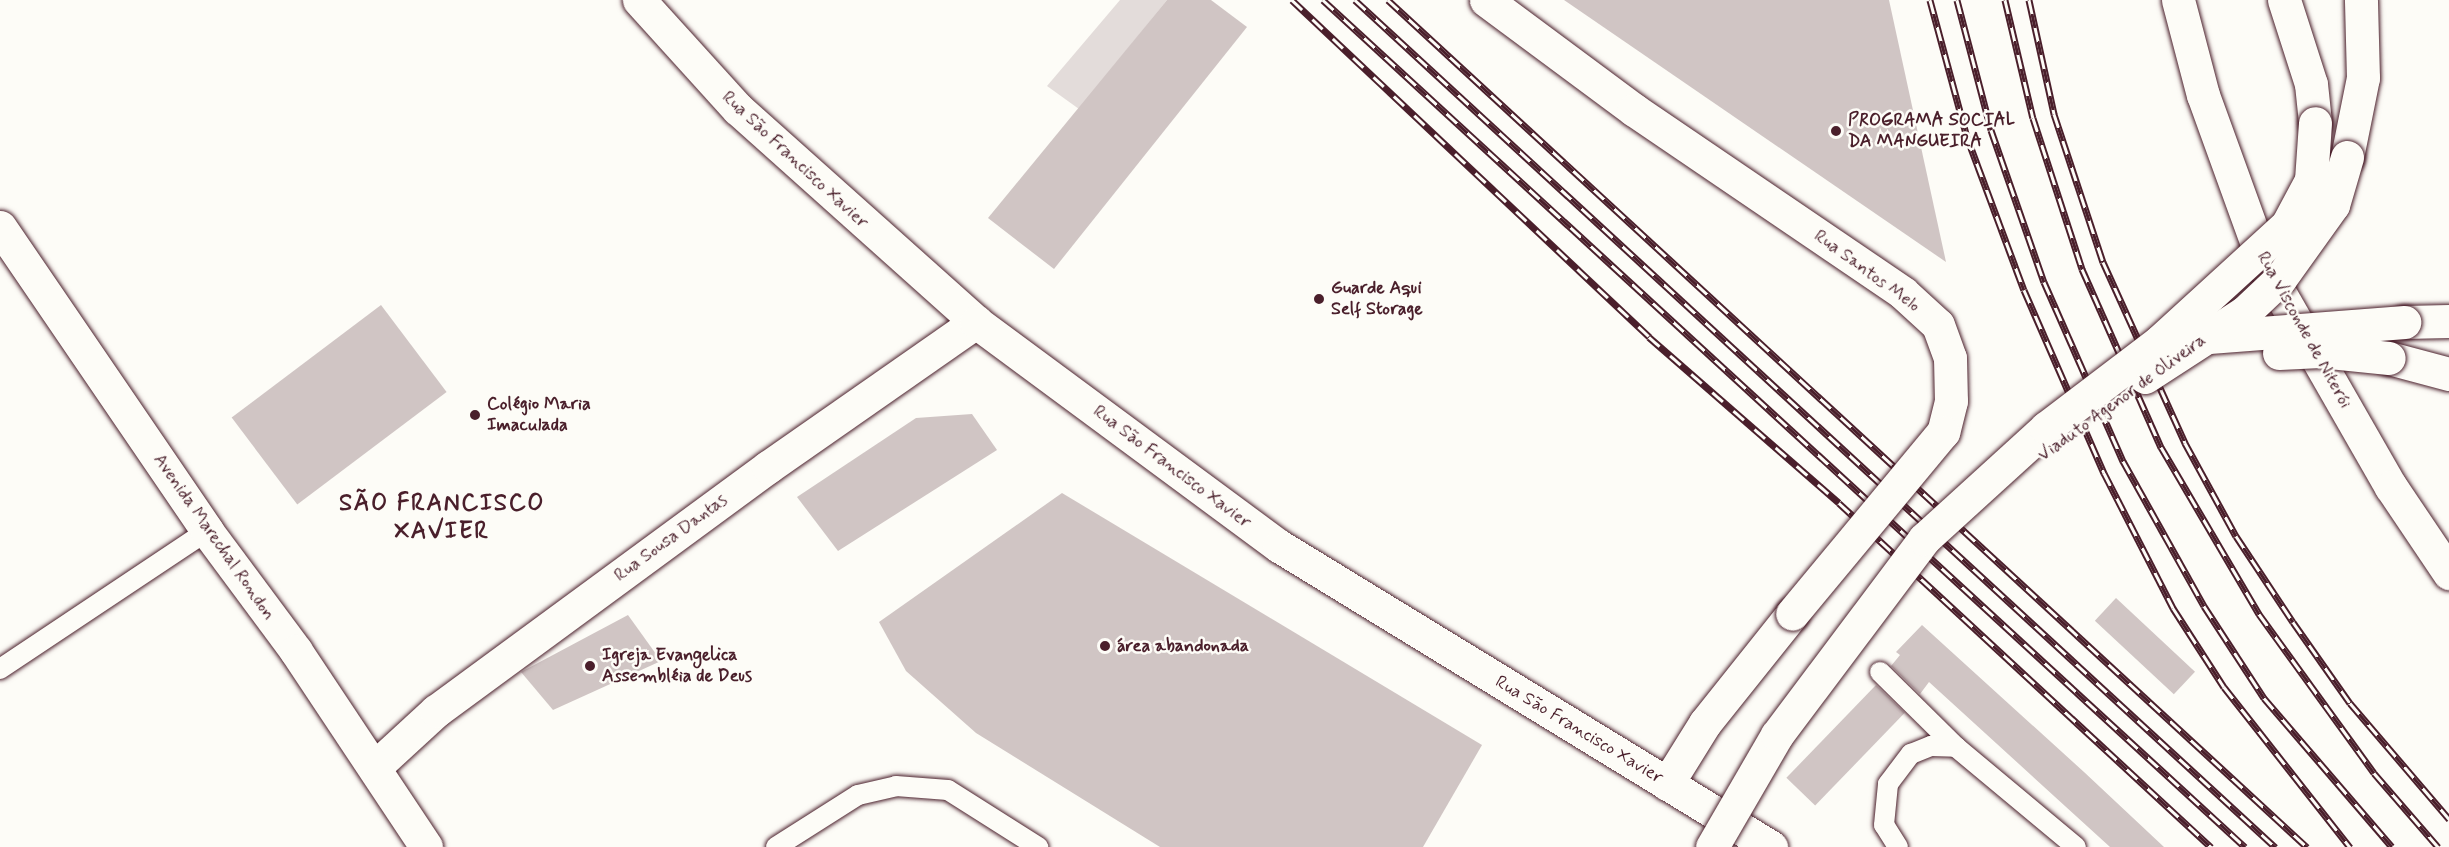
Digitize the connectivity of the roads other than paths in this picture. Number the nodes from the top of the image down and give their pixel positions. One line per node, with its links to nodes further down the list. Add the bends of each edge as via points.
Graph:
1 (639, 0): 8 (main road, Rua São Francisco Xavier, via 738,110)
2 (1486, 0): 17 (main road, Rua Santos Melo, bridge, via 1634,110 1903,292 1938,325 1950,358 1951,401 1943,432 1705,723)
3 (2178, 0): 12 (main road, Rua Visconde de Niterói, via 2203,95 2266,269 2391,487)
4 (2284, 0): 9 (main road, Viaduto Agenor de Oliveira, bridge, via 2311,84 2315,123 2311,180 2287,225)
5 (2361, 0): 9 (main road, Viaduto Agenor de Oliveira, bridge, via 2363,78 2333,205 2280,279 2245,312)
6 (0, 227): 11 (main road, Avenida Marechal Rondon)
7 (2449, 321): 9 (main road, bridge, via 2404,322)
8 (976, 322): 16 (main road, Rua Sousa Dantas, via 768,467 436,711); 17 (main road, Rua São Francisco Xavier, via 1279,546)
9 (2165, 350): 10 (main road, bridge, via 2320,351 2389,358); 21 (main road, Viaduto Agenor de Oliveira, bridge, via 2046,428 1924,539 1777,735); 22 (main road, Viaduto Agenor de Oliveira, bridge, via 1953,536 1900,592 1792,728)
10 (2449, 374)
11 (207, 531): 13 (lane); 16 (main road, Avenida Marechal Rondon)
12 (2449, 573)
13 (0, 669)
14 (1880, 672): 15 (lane)
15 (1956, 747): 24 (lane, via 1931,746 1911,753 1888,784 1884,825); 25 (lane)
16 (375, 767): 18 (main road, Avenida Marechal Rondon)
17 (1667, 784): 23 (main road, Rua São Francisco Xavier)
18 (426, 847)
19 (776, 847): 20 (lane, via 858,795 896,786 948,790)
20 (1038, 847)
21 (1712, 847)
22 (1723, 847)
23 (1771, 847)
24 (1898, 847)
25 (2076, 847)

